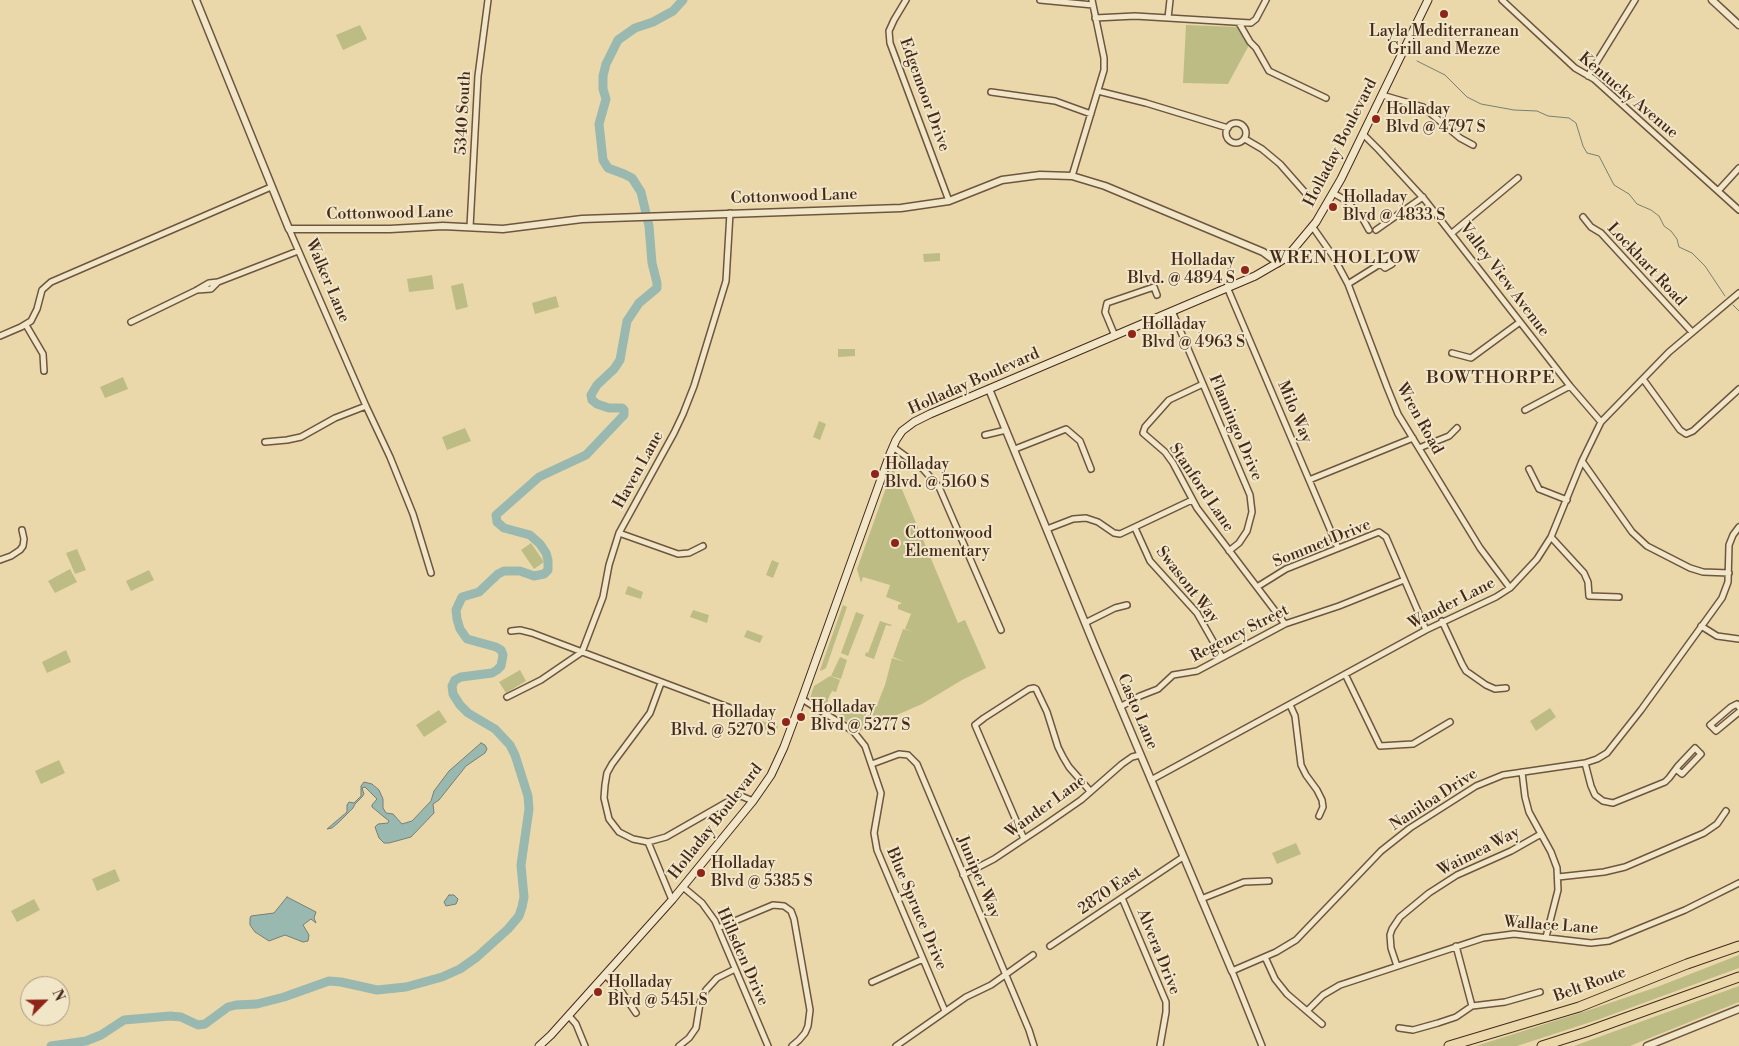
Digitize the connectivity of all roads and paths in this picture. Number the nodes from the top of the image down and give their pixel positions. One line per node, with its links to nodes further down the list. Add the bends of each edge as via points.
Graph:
1 (196, 0): 29 (street, Walker Lane)
2 (488, 0): 39 (street, 5340 South, via 478,76)
3 (906, 0): 34 (street, Edgemoor Drive, via 889,32 890,43)
4 (1040, 0): 11 (street)
5 (1170, 0): 13 (street)
6 (1266, 0): 14 (street, via 1256,19 1251,23)
7 (1428, 0): 19 (main road, Holladay Boulevard)
8 (1502, 0): 16 (street, Kentucky Avenue, via 1575,68)
9 (1635, 0): 16 (street)
10 (1712, 0): 15 (street)
11 (1092, 2): 12 (street)
12 (1095, 18): 13 (street); 17 (street, via 1104,62)
13 (1168, 18): 14 (street)
14 (1239, 23): 20 (street, via 1269,71)
15 (1739, 24)
16 (1588, 76): 30 (street, Kentucky Avenue)
17 (1098, 91): 21 (street); 22 (street)
18 (991, 92): 21 (street, via 1055,101)
19 (1382, 95): 23 (main road, Holladay Boulevard); 25 (street, via 1423,107)
20 (1326, 98)
21 (1091, 114): 27 (street)
22 (1228, 128): 24 (street, via 1227,136 1231,142 1239,143); 24 (street, via 1234,124 1242,125 1246,131)
23 (1363, 134): 31 (main road, Holladay Boulevard); 33 (street, Valley View Avenue)
24 (1245, 139): 32 (street, via 1280,164)
25 (1473, 145)
26 (1739, 168): 30 (street)
27 (1072, 176): 34 (street, Cottonwood Lane, via 1040,174 1014,177); 45 (street, Cottonwood Lane, via 1263,252)
28 (1518, 178): 43 (street)
29 (271, 187): 40 (street, Walker Lane); 54 (street, via 51,282 42,290 34,316)
30 (1718, 190): 35 (street, Kentucky Avenue)
31 (1333, 193): 38 (main road, Holladay Boulevard); 41 (street, via 1346,201)
32 (1309, 197)
33 (1423, 197): 42 (street); 43 (street, Valley View Avenue)
34 (949, 201): 36 (street, Cottonwood Lane, via 902,208)
35 (1739, 210)
36 (730, 214): 39 (street, Cottonwood Lane, via 582,218 516,228); 86 (street, Haven Lane, via 726,281 689,400)
37 (1583, 217): 55 (street, Lockhart Road)
38 (1312, 226): 45 (main road, Holladay Boulevard, via 1293,251); 47 (street, Wren Road)
39 (470, 227): 40 (street, Cottonwood Lane)
40 (289, 229): 44 (street, Walker Lane)
41 (1369, 230)
42 (1376, 230)
43 (1452, 233): 53 (street, Valley View Avenue)
44 (298, 251): 52 (street, via 209,283); 65 (street, Walker Lane)
45 (1278, 263): 48 (main road, Holladay Boulevard)
46 (1380, 264): 47 (street)
47 (1348, 284): 71 (street, Wren Road, via 1393,402)
48 (1227, 287): 51 (main road, Holladay Boulevard); 79 (street, Milo Way)
49 (1739, 293): 55 (street, Wander Lane)
50 (1157, 295): 57 (street, via 1154,287 1107,303 1105,312)
51 (1172, 311): 57 (main road, Holladay Boulevard); 61 (street, Flamingo Drive)
52 (132, 322)
53 (1520, 322): 58 (street, via 1471,358); 62 (street, Valley View Avenue)
54 (26, 325): 56 (street); 59 (street, via 43,354)
55 (1692, 332): 60 (street, Wander Lane)
56 (0, 336)
57 (1115, 336): 63 (main road, Holladay Boulevard)
58 (1452, 353)
59 (44, 371)
60 (1643, 379): 64 (street, via 1686,434 1694,431); 67 (street, Wander Lane)
61 (1203, 384): 80 (street, Stanford Lane, via 1169,400 1143,433 1165,452); 90 (street, Flamingo Drive, via 1252,504 1247,531)
62 (1570, 386): 66 (street); 67 (street, Valley View Avenue)
63 (989, 389): 69 (street, Casto Lane); 73 (main road, Holladay Boulevard, via 914,422 902,431)
64 (1739, 389)
65 (366, 406): 72 (street, via 335,418 301,437); 92 (street, Walker Lane, via 408,501)
66 (1525, 410)
67 (1601, 422): 76 (street, Wander Lane)
68 (1457, 428): 74 (street, via 1449,436)
69 (1006, 430): 70 (street); 75 (street, Casto Lane)
70 (985, 435)
71 (1413, 438): 74 (street, Wren Road); 79 (street)
72 (265, 442)
73 (893, 447): 103 (street, via 923,469 940,487); 113 (main road, Holladay Boulevard)
74 (1419, 448): 96 (street, Wren Road, via 1480,548)
75 (1015, 449): 77 (street, via 1066,429 1080,441); 84 (street, Casto Lane)
76 (1582, 461): 81 (street, Wander Lane); 93 (street, via 1632,532 1647,546 1697,570)
77 (1091, 468)
78 (1529, 469): 81 (street, via 1539,489)
79 (1309, 480): 89 (street, Milo Way)
80 (1192, 500): 83 (street); 90 (street, Stanford Lane)
81 (1567, 500): 87 (street, Wander Lane)
82 (1739, 527): 93 (street, Naniloa Drive, via 1729,545)
83 (1135, 528): 84 (street, via 1116,534 1098,522 1081,518); 108 (street, Swasont Way, via 1150,561 1197,613)
84 (1047, 529): 100 (street, Casto Lane)
85 (22, 530): 91 (street, via 24,540 20,550)
86 (618, 533): 88 (street, via 678,554); 107 (street, Haven Lane, via 603,597)
87 (1551, 537): 96 (street, Wander Lane, via 1538,559); 97 (street, via 1584,573 1589,596)
88 (703, 546)
89 (1338, 548): 94 (street, Sommet Drive, via 1381,533 1386,537); 95 (street, Sommet Drive, via 1286,569)
90 (1229, 551): 95 (street, Stanford Lane)
91 (0, 560)
92 (431, 573)
93 (1729, 573): 102 (street, Naniloa Drive, via 1724,593)
94 (1404, 580): 101 (street, Regency Street); 104 (street, Sommet Drive)
95 (1257, 587): 101 (street, Stanford Lane)
96 (1510, 588): 99 (street, Wander Lane)
97 (1619, 597)
98 (1127, 605): 100 (street)
99 (1442, 621): 104 (street, Wander Lane); 111 (street, via 1466,671 1486,685)
100 (1085, 623): 115 (street, Casto Lane)
101 (1285, 624): 108 (street, Regency Street)
102 (1701, 626): 106 (street, via 1720,637); 121 (street, Naniloa Drive, via 1615,745 1603,756)
103 (1000, 630)
104 (1426, 630): 109 (street, Wander Lane)
105 (511, 631): 107 (street, via 520,630)
106 (1739, 639)
107 (582, 652): 110 (street); 112 (street)
108 (1222, 657): 115 (street, Regency Street, via 1197,671 1175,674 1158,689)
109 (1345, 674): 114 (street, Wander Lane); 119 (street, via 1380,746 1416,742)
110 (661, 682): 118 (street); 132 (street, via 650,714 612,764 604,785 606,808 614,826 624,836)
111 (1506, 688)
112 (507, 697)
113 (802, 700): 122 (street, Blue Spruce Drive, via 856,733); 127 (main road, Holladay Boulevard, via 777,765)
114 (1290, 704): 125 (street, Wander Lane); 129 (street, via 1295,716 1301,765 1322,800)
115 (1120, 707): 120 (street, Casto Lane)
116 (1739, 707): 117 (street, via 1737,704 1710,725 1716,731)
117 (1739, 712)
118 (749, 715)
119 (1450, 722)
120 (1140, 755): 125 (street, Casto Lane); 126 (street, Wander Lane, via 1122,764)
121 (1586, 763): 123 (street, via 1592,791 1607,803 1618,802 1661,784); 124 (street, Naniloa Drive)
122 (872, 764): 134 (street, Juniper Way, via 899,754 908,755 915,761); 149 (street, Blue Spruce Drive, via 881,793 874,832 877,850)
123 (1676, 769): 123 (street, via 1682,774 1701,754 1695,748)
124 (1522, 772): 130 (street, via 1528,807); 148 (street, Naniloa Drive, via 1481,783 1410,828 1366,865 1301,936)
125 (1151, 780): 133 (street, Casto Lane)
126 (1090, 792): 131 (street, Wander Lane); 131 (street, via 1063,757 1047,712 1034,688 975,725)
127 (753, 801): 132 (street, via 736,797 666,837); 138 (main road, Holladay Boulevard)
128 (1726, 811): 135 (street, via 1717,824 1704,833 1625,867)
129 (1319, 816)
130 (1541, 834): 135 (street, via 1553,856); 150 (street, Waimea Way, via 1457,875 1400,917 1390,935)
131 (1024, 840): 134 (street, Wander Lane, via 988,863)
132 (648, 842): 141 (street)
133 (1183, 857): 139 (street, 2870 East); 140 (street, Casto Lane)
134 (963, 874): 154 (street, Juniper Way)
135 (1558, 877): 143 (street, via 1557,895)
136 (1269, 881): 140 (street, via 1244,882)
137 (1739, 883): 143 (street, Wallace Lane, via 1685,910 1609,941 1591,943)
138 (683, 887): 141 (main road, Holladay Boulevard); 142 (street, Hillsden Drive, via 706,907)
139 (1122, 898): 144 (street, 2870 East); 173 (street, Alvera Drive, via 1166,1002)
140 (1201, 899): 152 (street, Casto Lane)
141 (672, 900): 153 (main road, Holladay Boulevard)
142 (718, 928): 151 (street, Hillsden Drive); 170 (street, via 773,905 784,906 791,912 810,1010 805,1033)
143 (1546, 937): 145 (street, Wallace Lane, via 1501,934)
144 (1050, 946)
145 (1456, 946): 150 (street, Wallace Lane); 158 (street)
146 (1739, 946): 175 (highway, Belt Route, via 1579,1007)
147 (1033, 955): 154 (street)
148 (1265, 957): 152 (street, Naniloa Drive); 161 (street, via 1278,983)
149 (923, 959): 156 (street); 160 (street, Blue Spruce Drive)
150 (1397, 966): 161 (street, Wallace Lane, via 1336,987 1322,995)
151 (735, 969): 168 (street, via 717,978 706,990 696,1028); 169 (street, Hillsden Drive)
152 (1232, 971): 174 (street, Casto Lane)
153 (605, 975): 162 (street); 163 (main road, Holladay Boulevard)
154 (1006, 975): 160 (street); 172 (street, Juniper Way)
155 (1739, 977): 176 (highway)
156 (872, 982)
157 (1540, 992): 158 (street, via 1510,1001)
158 (1472, 1006): 165 (street, via 1456,1017 1438,1023 1413,1030)
159 (1739, 1009): 177 (street)
160 (945, 1011): 171 (street)
161 (1307, 1011): 164 (street)
162 (636, 1013)
163 (569, 1016): 166 (main road, Holladay Boulevard); 167 (street)
164 (1322, 1024)
165 (1399, 1028)
166 (540, 1046)
167 (585, 1046)
168 (679, 1046)
169 (768, 1046)
170 (792, 1046)
171 (896, 1046)
172 (1034, 1046)
173 (1160, 1046)
174 (1262, 1046)
175 (1449, 1046)
176 (1542, 1046)
177 (1647, 1046)

